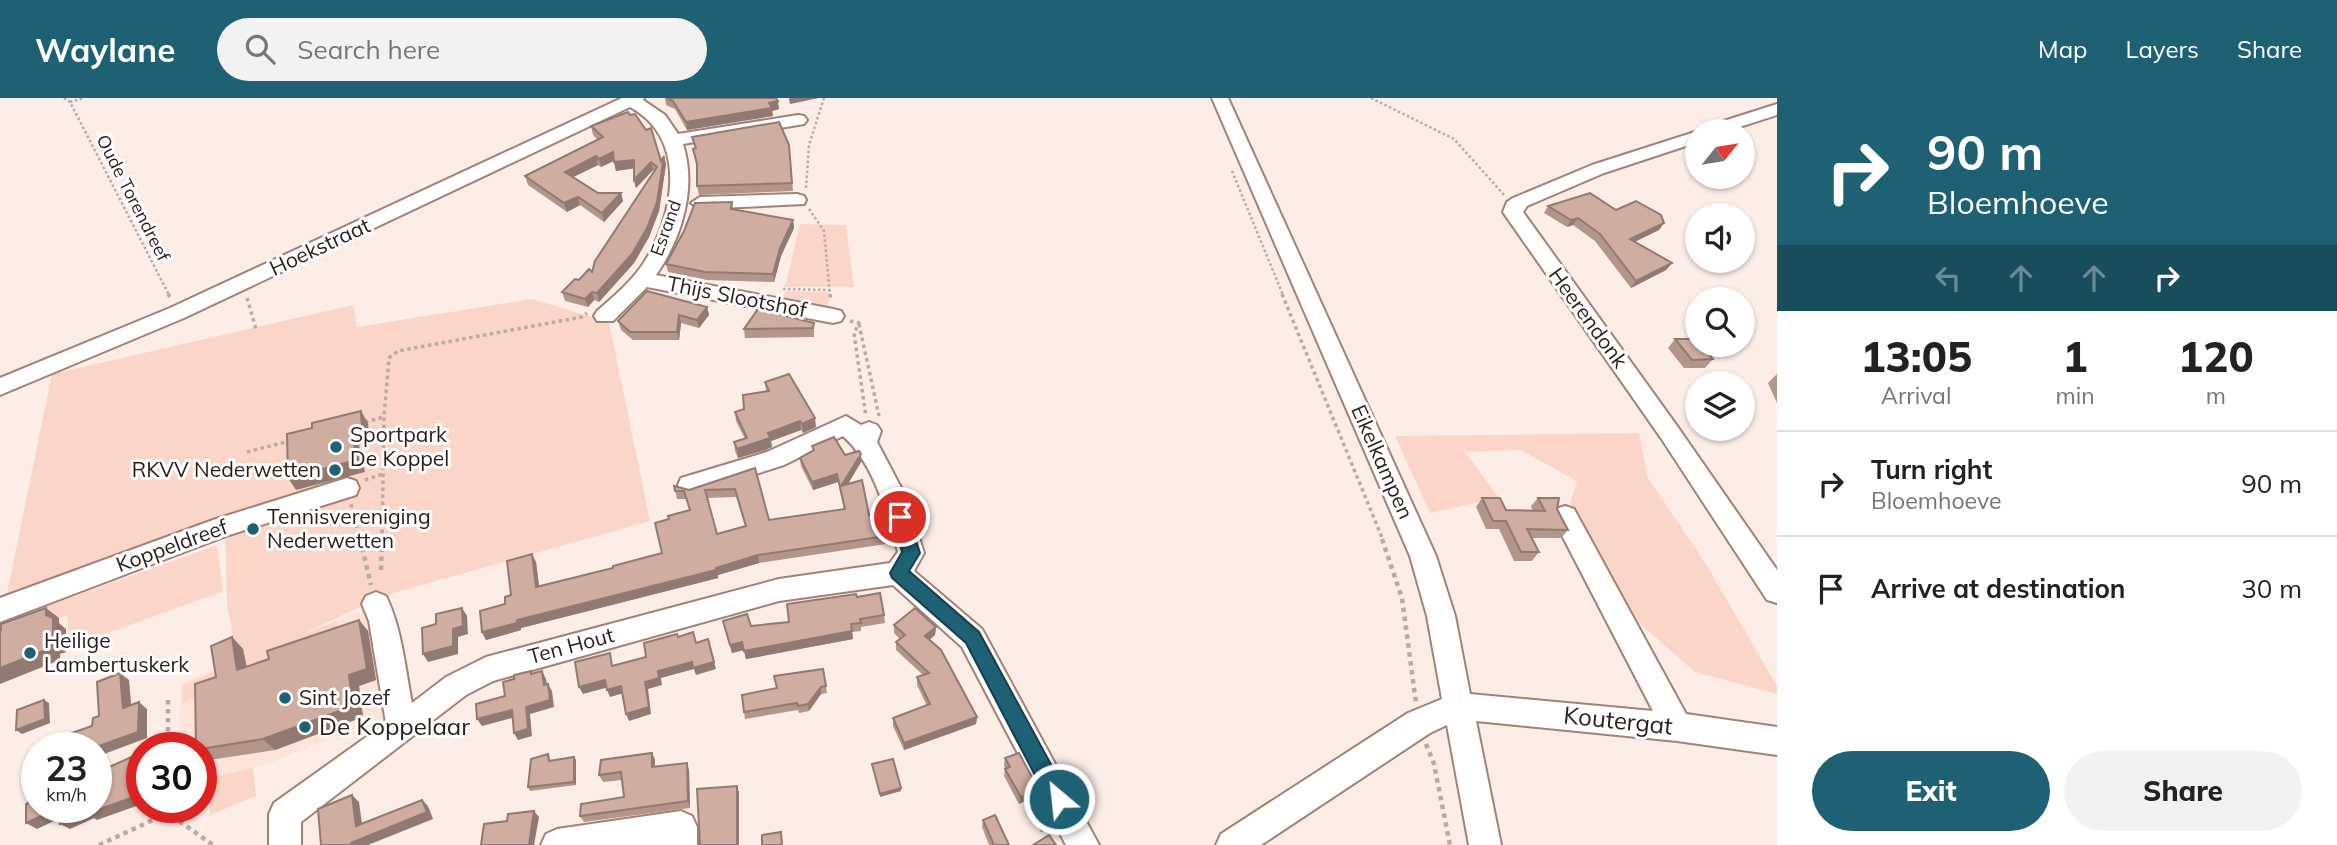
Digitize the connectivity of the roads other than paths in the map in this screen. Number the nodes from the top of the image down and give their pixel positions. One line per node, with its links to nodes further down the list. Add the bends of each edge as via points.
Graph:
1 (1220, 98): 21 (street, Eikelkampen, via 1423,556 1441,616)
2 (633, 99): 6 (street, Esrand, via 655,115); 13 (street, Hoekstraat, via 177,313)
3 (1777, 109): 4 (street)
4 (1747, 119)
5 (798, 120): 6 (street)
6 (673, 140): 9 (street, Esrand, via 679,165)
7 (1685, 140): 18 (street, Heerendonk, via 1589,173 1513,208)
8 (803, 200): 9 (street)
9 (678, 204): 10 (street, Esrand)
10 (642, 279): 11 (street, Esrand); 12 (street, Thijs Slootshof)
11 (605, 316)
12 (833, 316)
13 (0, 387)
14 (690, 485): 17 (street, via 775,459 846,425 872,433 911,553)
15 (347, 488): 20 (street, Koppeldreef, via 222,527)
16 (1565, 516): 22 (street)
17 (898, 573): 23 (street, Ten Hout, via 779,590 486,670 456,685); 28 (street, via 972,638)
18 (1777, 592)
19 (376, 604): 23 (street)
20 (0, 610)
21 (1458, 706): 22 (street, Koutergat); 29 (street, via 1419,723); 30 (street, Eikelkampen)
22 (1677, 727): 24 (street, Koutergat)
23 (402, 729): 25 (street, Ten Hout, via 285,814)
24 (1777, 741)
25 (285, 845)
26 (557, 845): 27 (street, via 681,827)
27 (681, 845)
28 (1083, 845)
29 (1233, 845)
30 (1485, 845)

